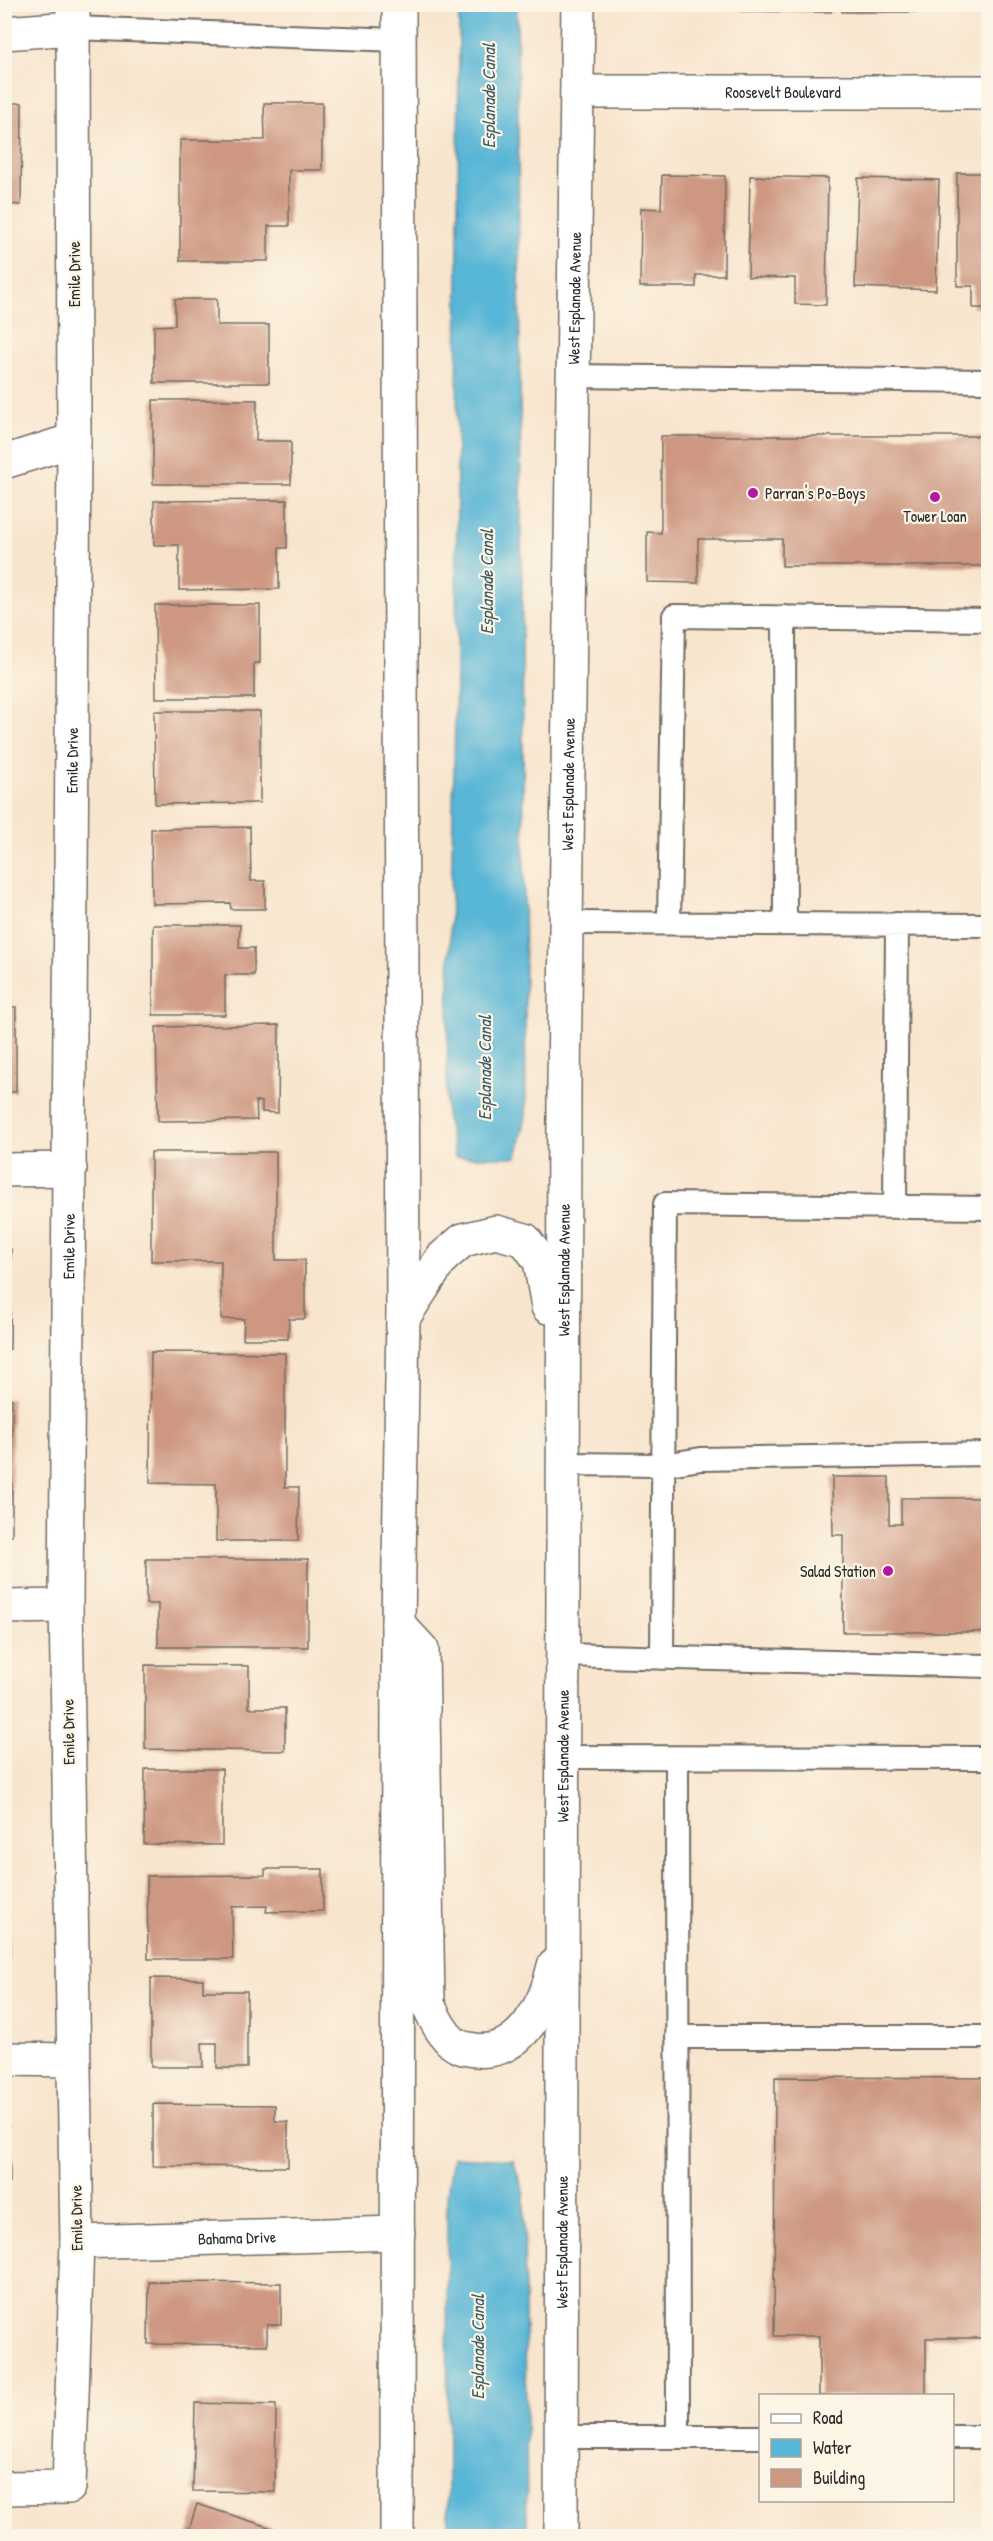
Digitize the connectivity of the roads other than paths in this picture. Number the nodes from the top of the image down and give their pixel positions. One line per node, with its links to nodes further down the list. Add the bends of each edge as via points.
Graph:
1 (399, 4): 5 (main road)
2 (578, 4): 6 (main road, West Esplanade Avenue)
3 (73, 16): 4 (main road); 5 (lane); 10 (main road, Emile Drive)
4 (4, 33)
5 (399, 40): 23 (main road)
6 (577, 92): 7 (main road, Roosevelt Boulevard); 8 (main road, West Esplanade Avenue)
7 (988, 92)
8 (573, 376): 9 (lane); 14 (main road, West Esplanade Avenue)
9 (988, 381)
10 (74, 440): 11 (main road); 19 (main road, Emile Drive)
11 (4, 462)
12 (784, 617): 13 (lane); 15 (lane, via 674,616); 16 (lane)
13 (988, 620)
14 (566, 923): 15 (lane); 25 (main road, West Esplanade Avenue)
15 (669, 923): 16 (lane)
16 (785, 924): 17 (lane)
17 (897, 924): 18 (lane); 21 (lane)
18 (988, 925)
19 (70, 1169): 20 (main road); 27 (main road, Emile Drive)
20 (4, 1170)
21 (895, 1207): 22 (lane); 26 (lane, via 664,1204)
22 (988, 1208)
23 (403, 1318): 25 (main road, via 442,1258 463,1240 496,1232 525,1240 540,1261 546,1290); 29 (main road)
24 (988, 1454): 26 (lane, via 702,1459)
25 (563, 1464): 26 (lane); 30 (main road, West Esplanade Avenue)
26 (663, 1465): 31 (lane)
27 (66, 1606): 28 (main road); 40 (main road, Emile Drive)
28 (4, 1607)
29 (398, 1624): 36 (main road, via 422,1650 428,2004 439,2027 455,2045 496,2049 525,2028 543,2003); 41 (main road)
30 (563, 1655): 31 (lane); 33 (main road, West Esplanade Avenue)
31 (662, 1658): 32 (lane)
32 (988, 1666)
33 (563, 1757): 34 (lane); 36 (main road, West Esplanade Avenue)
34 (677, 1758): 35 (lane); 37 (lane)
35 (988, 1758)
36 (562, 1927): 47 (main road, West Esplanade Avenue)
37 (677, 2037): 38 (lane); 43 (lane)
38 (988, 2037)
39 (4, 2059): 40 (main road)
40 (73, 2060): 42 (main road, Emile Drive)
41 (398, 2233): 42 (main road, Bahama Drive); 49 (main road)
42 (77, 2242): 48 (main road, Emile Drive, via 69,2487)
43 (678, 2437): 44 (lane); 47 (lane)
44 (759, 2437)
45 (954, 2437): 46 (lane)
46 (988, 2437)
47 (561, 2438): 50 (main road, West Esplanade Avenue)
48 (4, 2488)
49 (397, 2536)
50 (561, 2536)

